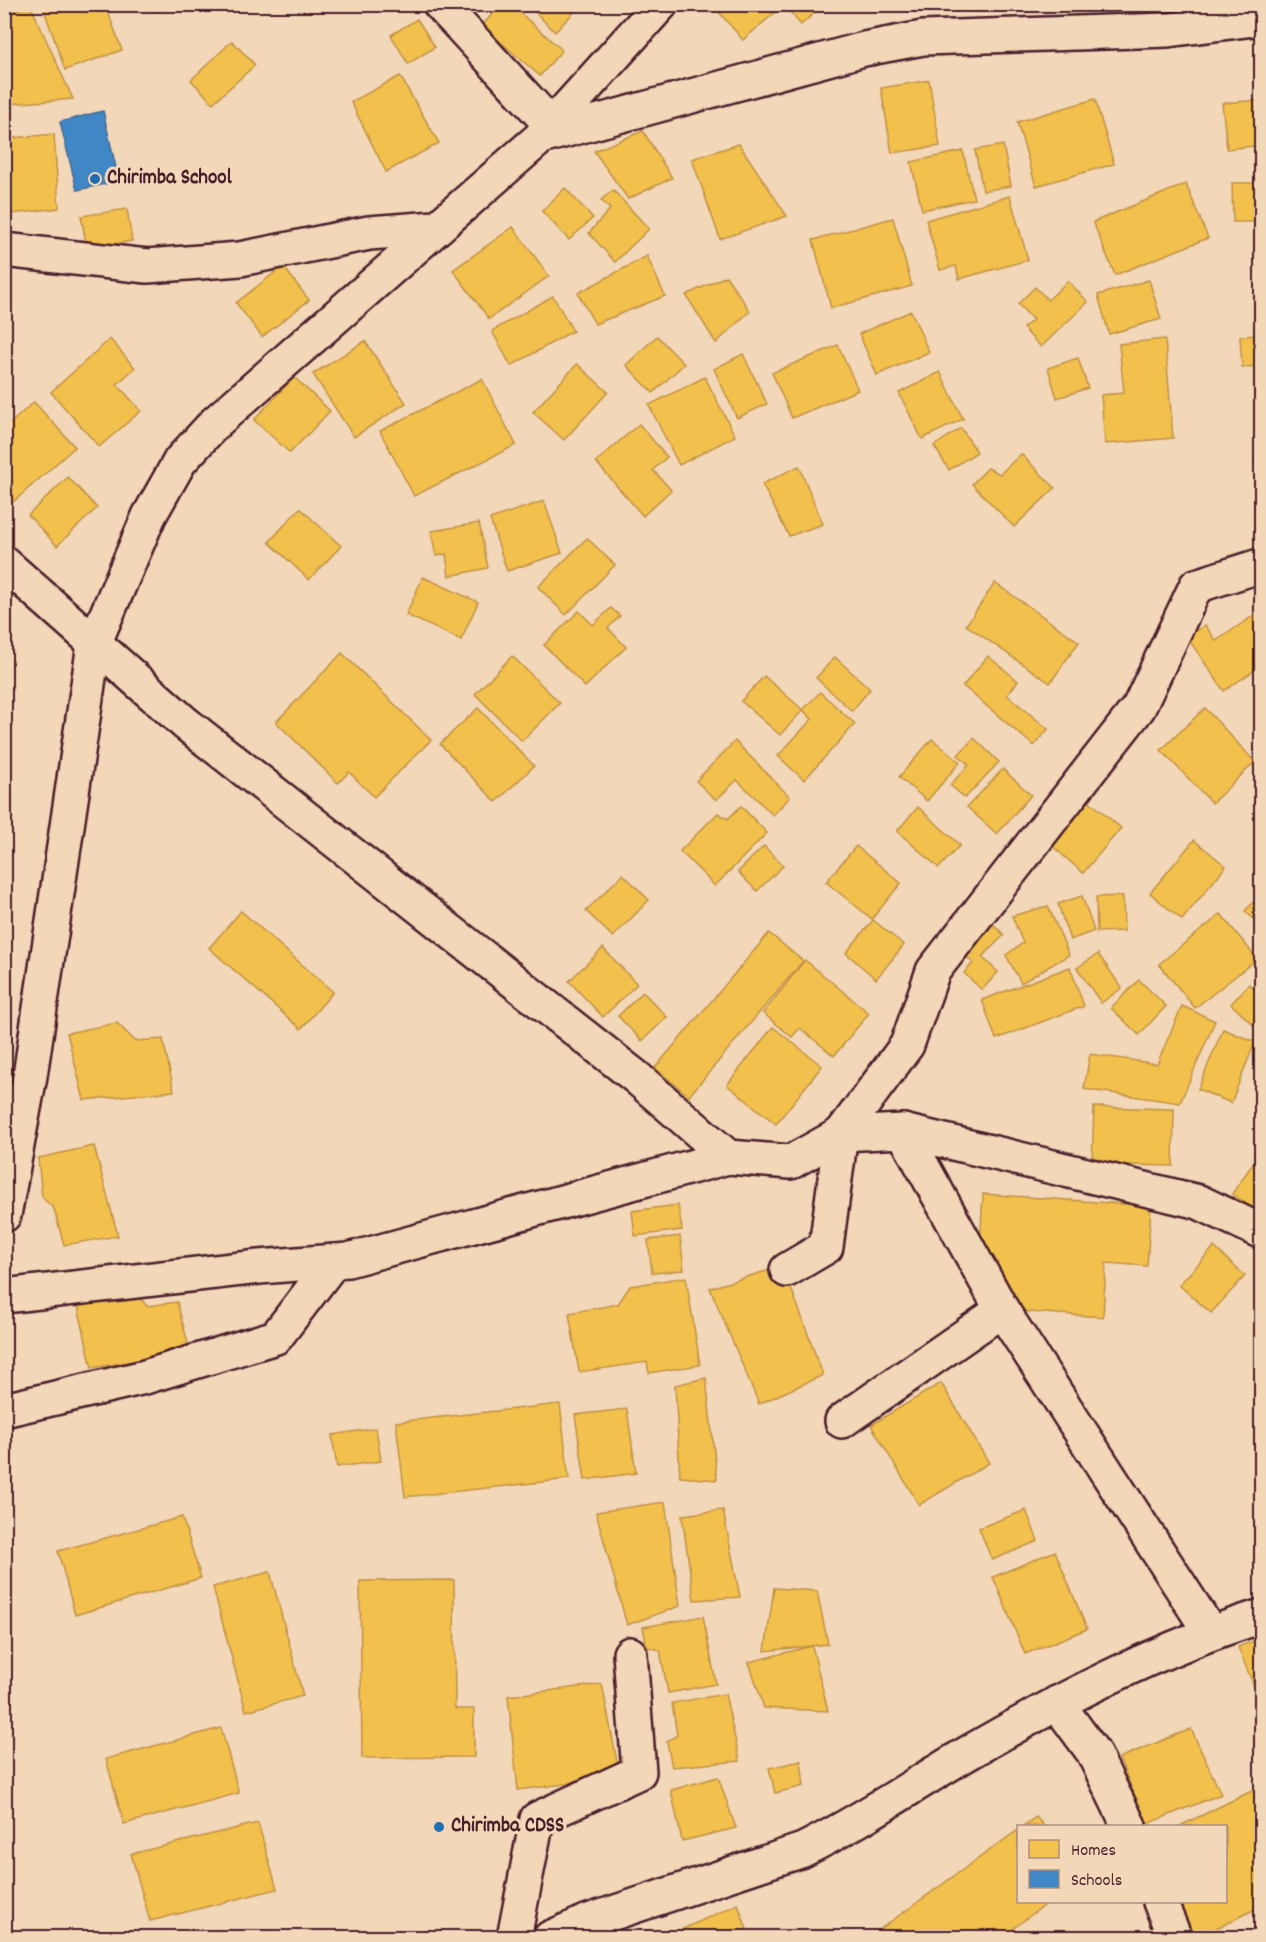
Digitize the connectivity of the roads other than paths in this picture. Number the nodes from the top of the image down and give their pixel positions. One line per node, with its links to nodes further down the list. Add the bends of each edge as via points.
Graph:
1 (440, 4): 4 (street)
2 (661, 4): 4 (street)
3 (1262, 18): 4 (street, via 1168,30 922,38 864,49)
4 (546, 131): 5 (street)
5 (435, 228): 6 (street, via 369,233 240,259 147,266); 9 (street, via 216,422 180,461 149,516)
6 (4, 250)
7 (4, 564): 9 (street)
8 (1262, 565): 11 (street, via 1196,586 1138,707 933,971 908,1045)
9 (93, 644): 12 (street, via 185,723 636,1077); 13 (street, via 30,1076)
10 (903, 1131): 11 (street); 14 (street, via 1199,1202); 18 (street)
11 (841, 1134): 12 (street, via 791,1162); 16 (street, via 826,1248)
12 (728, 1157): 15 (street)
13 (4, 1215)
14 (1262, 1232)
15 (334, 1262): 17 (street); 19 (street, via 276,1337 145,1377)
16 (787, 1270)
17 (4, 1296)
18 (1002, 1310): 20 (street); 22 (street)
19 (4, 1410)
20 (842, 1421)
21 (1262, 1616): 22 (street)
22 (1210, 1632): 24 (street)
23 (630, 1654): 27 (street, via 639,1772 537,1819)
24 (1057, 1703): 25 (street, via 1093,1752); 28 (street, via 803,1850 589,1921)
25 (1128, 1825)
26 (1160, 1903): 29 (street)
27 (514, 1938)
28 (550, 1938)
29 (1175, 1938)

